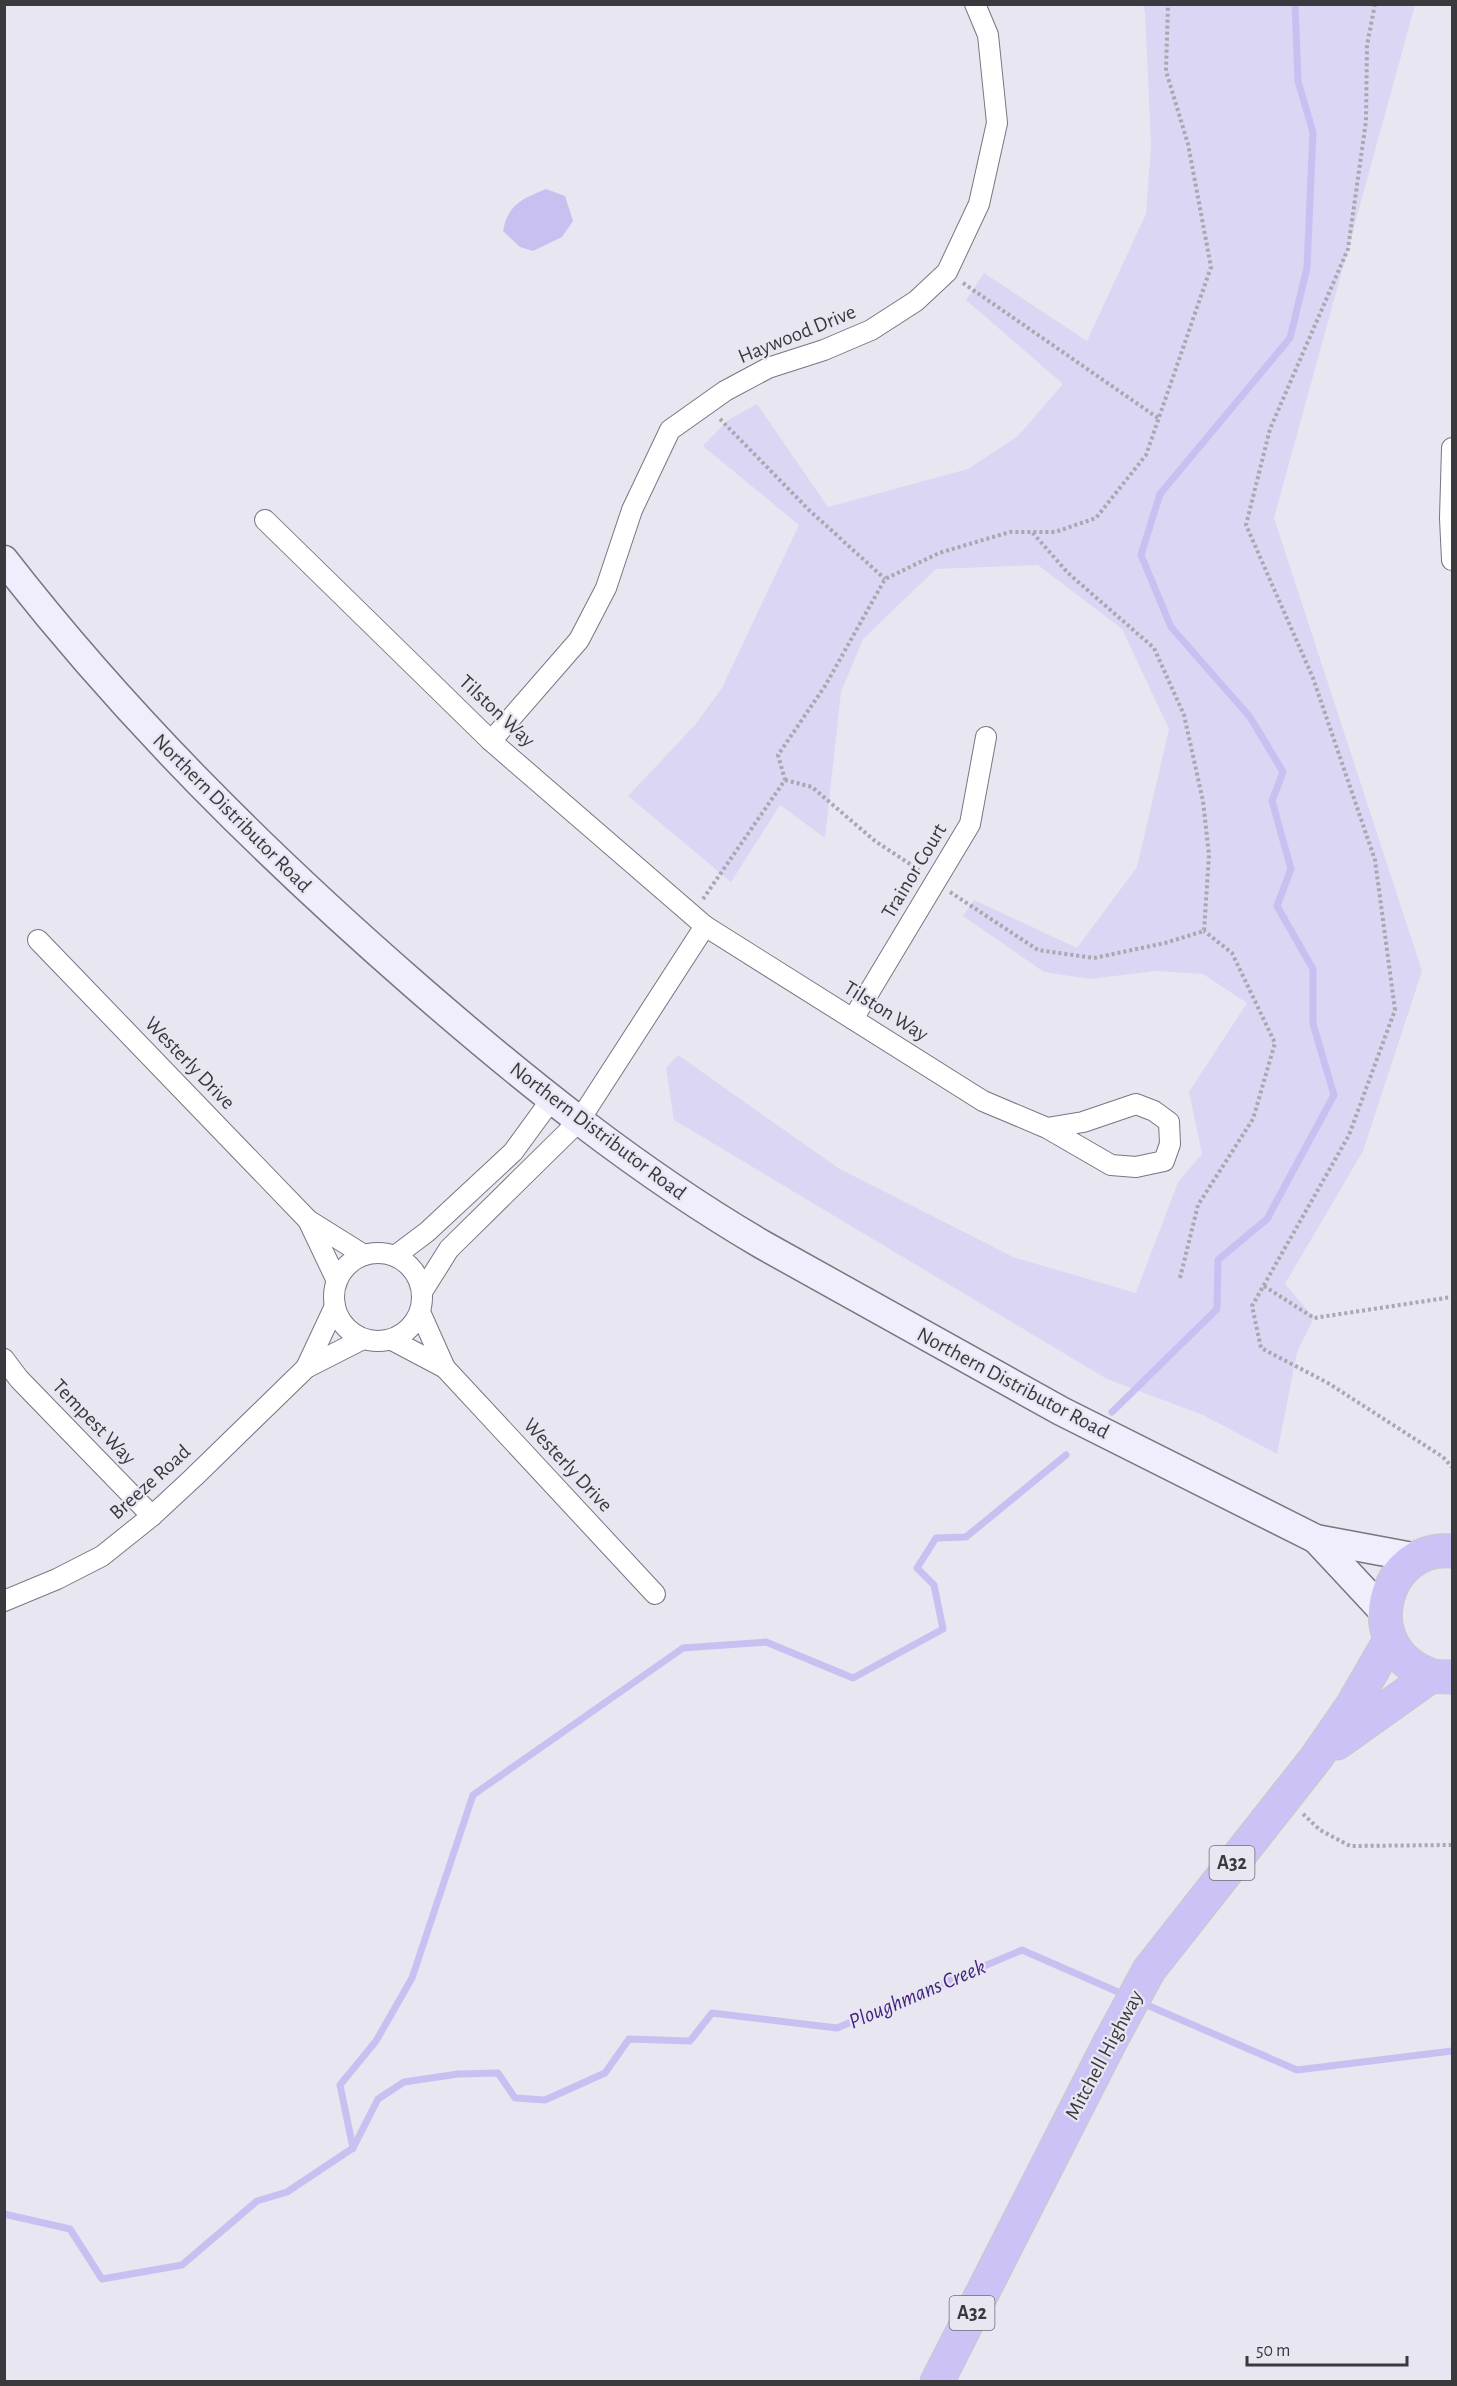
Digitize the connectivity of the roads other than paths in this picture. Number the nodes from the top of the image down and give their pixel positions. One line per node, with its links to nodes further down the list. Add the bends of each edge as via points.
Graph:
1 (975, 4): 7 (street, Haywood Drive, via 988,35 997,123 979,204 947,272 916,301 871,330 768,368 725,391 670,430 632,510 606,588 579,640)
2 (1452, 448): 5 (street)
3 (265, 520): 7 (street, Tilston Way)
4 (4, 560): 11 (main road, Northern Distributor Road, via 97,673 278,861)
5 (1452, 560)
6 (986, 737): 10 (street, Trainor Court, via 970,824)
7 (491, 741): 8 (street, Tilston Way)
8 (699, 920): 10 (street, Tilston Way); 12 (street)
9 (38, 939): 14 (street, Westerly Drive)
10 (853, 1019): 13 (street, Tilston Way, via 983,1101)
11 (551, 1100): 12 (main road, Northern Distributor Road); 16 (street, via 513,1152 427,1232)
12 (579, 1121): 18 (street, via 449,1249); 26 (main road, Northern Distributor Road, via 717,1218 763,1245 1061,1411)
13 (1047, 1128): 13 (street, Tilston Way, via 1083,1122 1136,1104 1169,1122 1170,1144 1164,1161 1136,1167 1111,1165)
14 (308, 1220): 15 (street, Westerly Drive); 17 (street, Westerly Drive)
15 (364, 1255): 16 (street); 17 (street, via 348,1265)
16 (395, 1256): 18 (street, via 418,1277)
17 (337, 1281): 19 (street)
18 (421, 1302): 21 (street, via 414,1324); 24 (street, Westerly Drive)
19 (335, 1306): 20 (street, via 345,1326); 23 (street, Breeze Road)
20 (363, 1339): 21 (street); 23 (street, Breeze Road)
21 (392, 1340): 24 (street, Westerly Drive)
22 (4, 1359): 25 (street, Tempest Way)
23 (306, 1368): 25 (street, Breeze Road)
24 (446, 1368): 29 (street, Westerly Drive)
25 (152, 1516): 30 (street, Breeze Road, via 102,1556)
26 (1316, 1539): 28 (main road, Northern Distributor Road); 31 (main road, Northern Distributor Road)
27 (1452, 1551): 28 (highway, A32)
28 (1418, 1558): 31 (highway, A32, via 1394,1580)
29 (655, 1594)
30 (4, 1601)
31 (1387, 1626): 32 (highway, A32, via 1405,1661); 33 (highway, Mitchell Highway / A32, via 1353,1706)
32 (1442, 1676): 33 (highway, Mitchell Highway / A32)
33 (1316, 1758): 34 (highway, Mitchell Highway / A32, via 1149,1970)
34 (937, 2382)

